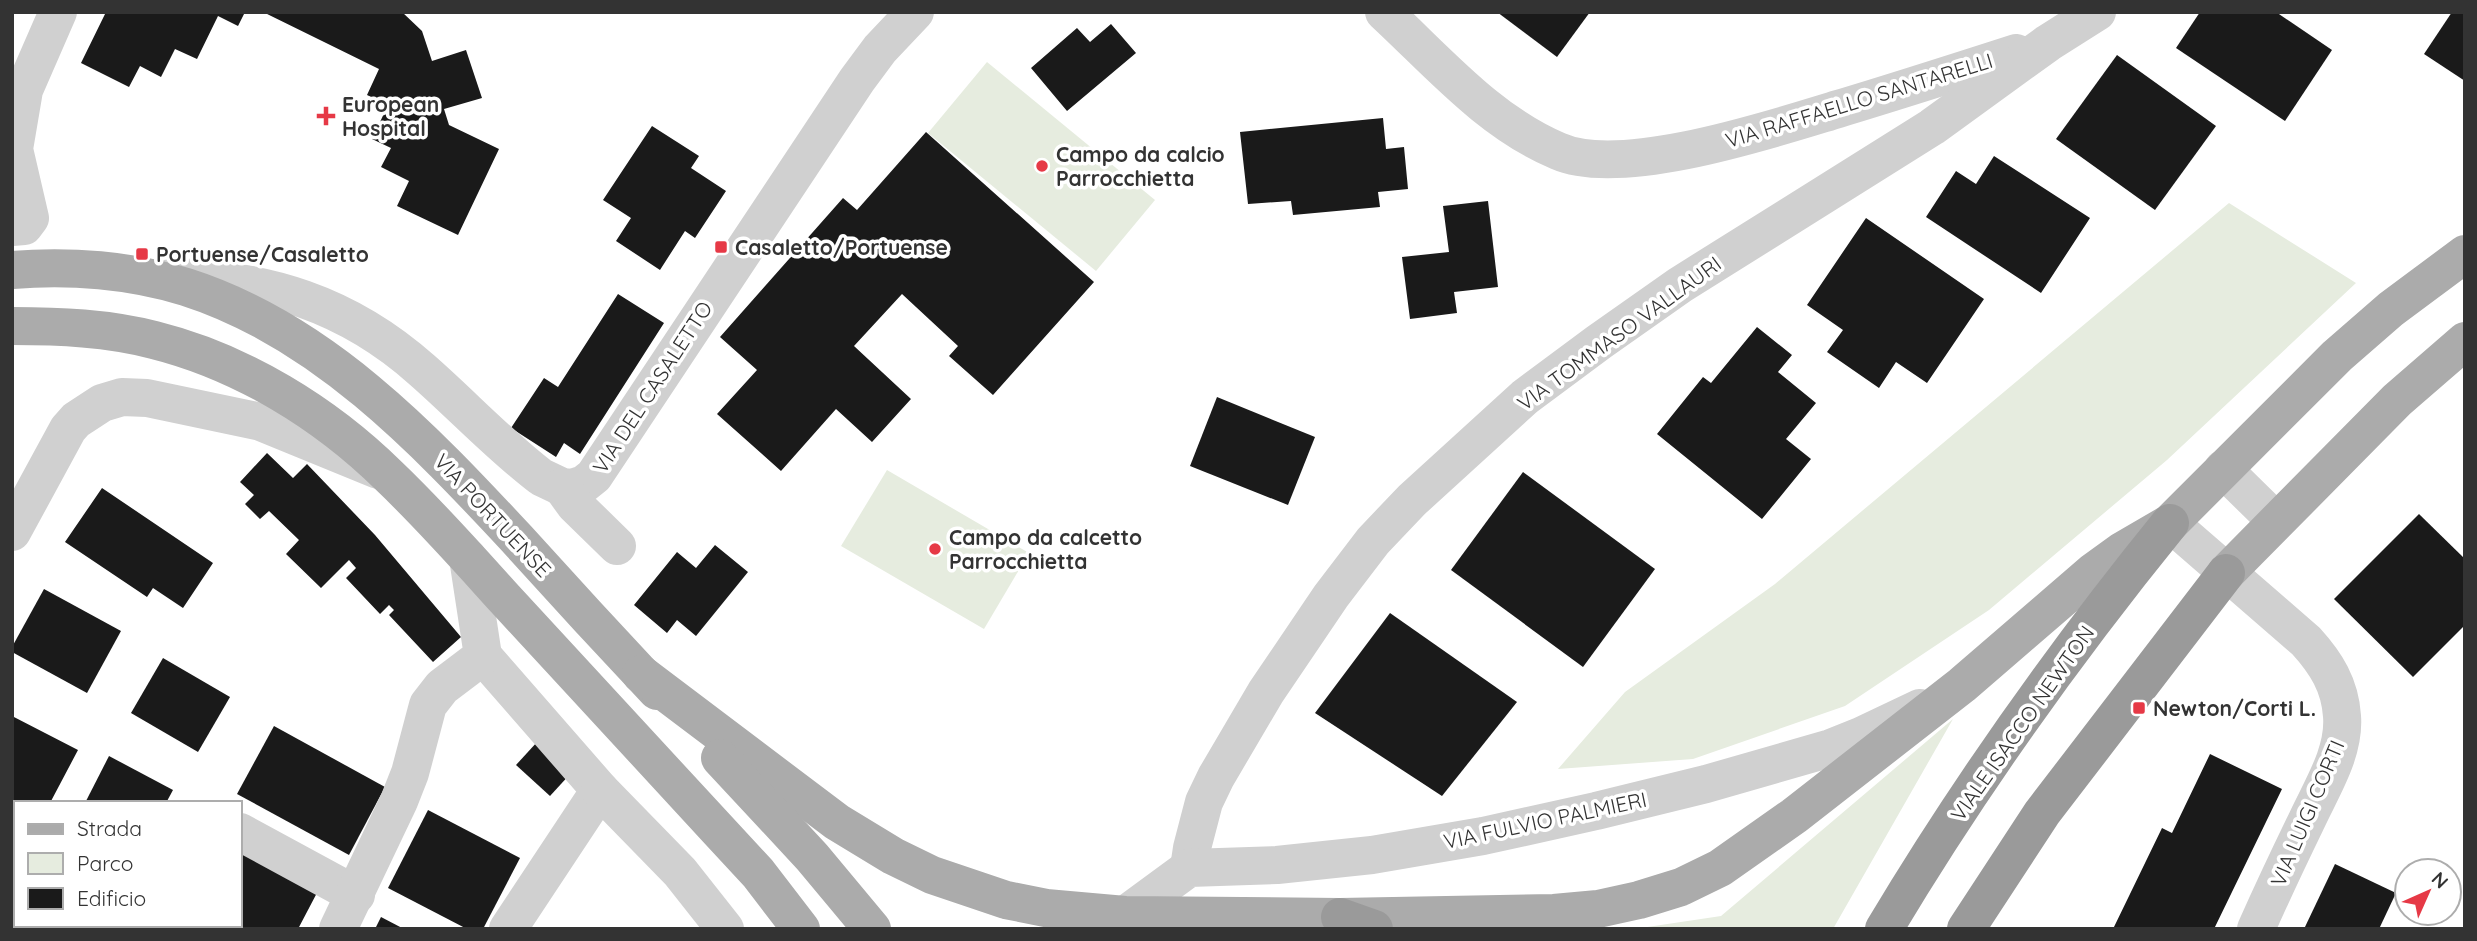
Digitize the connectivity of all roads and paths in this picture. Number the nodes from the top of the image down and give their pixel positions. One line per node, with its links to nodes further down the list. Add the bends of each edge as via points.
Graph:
1 (58, 12): 6 (street, via 24,90 14,149 30,218 24,226)
2 (915, 12): 14 (street, VIA DEL CASALETTO, via 857,80 594,476 584,484)
3 (1384, 12): 5 (street, VIA RAFFAELLO SANTARELLI, via 1521,133 1561,153 1601,160 1739,139)
4 (2097, 12): 5 (street, VIA TOMMASO VALLAURI)
5 (2048, 43): 26 (street, VIA TOMMASO VALLAURI, via 1932,127 1680,285 1599,342 1525,397 1412,500 1331,596 1266,692 1204,802)
6 (12, 228)
7 (2465, 254): 12 (main road, VIALE ISACCO NEWTON, via 2337,356)
8 (12, 270): 9 (main road, VIA PORTUENSE, via 92,270)
9 (145, 277): 14 (street, via 209,278 267,287 354,320 420,368 541,478); 22 (main road, VIA PORTUENSE, via 186,287 251,316 294,339 362,388 464,482)
10 (12, 326): 13 (main road, via 118,332 186,349 280,393 338,431)
11 (2465, 341): 15 (main road, via 2397,400)
12 (2223, 469): 15 (street); 16 (main road, VIALE ISACCO NEWTON)
13 (389, 475): 17 (street, via 261,422 173,402 122,397 102,402 68,429); 19 (main road)
14 (562, 488): 18 (street)
15 (2276, 521): 20 (main road)
16 (2170, 523): 20 (street); 23 (main road, via 2093,572); 36 (highway, VIALE ISACCO NEWTON, via 2098,614 1974,788)
17 (12, 532)
18 (617, 546)
19 (468, 558): 21 (street); 35 (main road, via 758,873)
20 (2226, 573): 31 (highway, via 2042,813); 37 (street, VIA LUIGI CORTI, via 2306,640 2323,660 2333,676 2342,715 2334,761)
21 (482, 656): 24 (street); 27 (street, via 442,687 428,705 410,773)
22 (641, 674): 28 (main road, via 837,822 893,856 932,875 1006,900); 29 (main road, VIA PORTUENSE)
23 (1962, 685): 26 (street, VIA FULVIO PALMIERI, via 1831,748 1596,811 1372,855); 30 (main road, via 1794,816 1720,868 1681,887 1598,909)
24 (600, 790): 33 (street); 34 (street, via 680,872)
25 (242, 833): 27 (street)
26 (1189, 868): 28 (street)
27 (356, 895): 32 (street)
28 (1125, 915): 30 (main road)
29 (867, 922)
30 (1357, 923)
31 (1969, 925)
32 (338, 929)
33 (508, 929)
34 (725, 929)
35 (801, 929)
36 (1884, 929)
37 (2256, 929)

